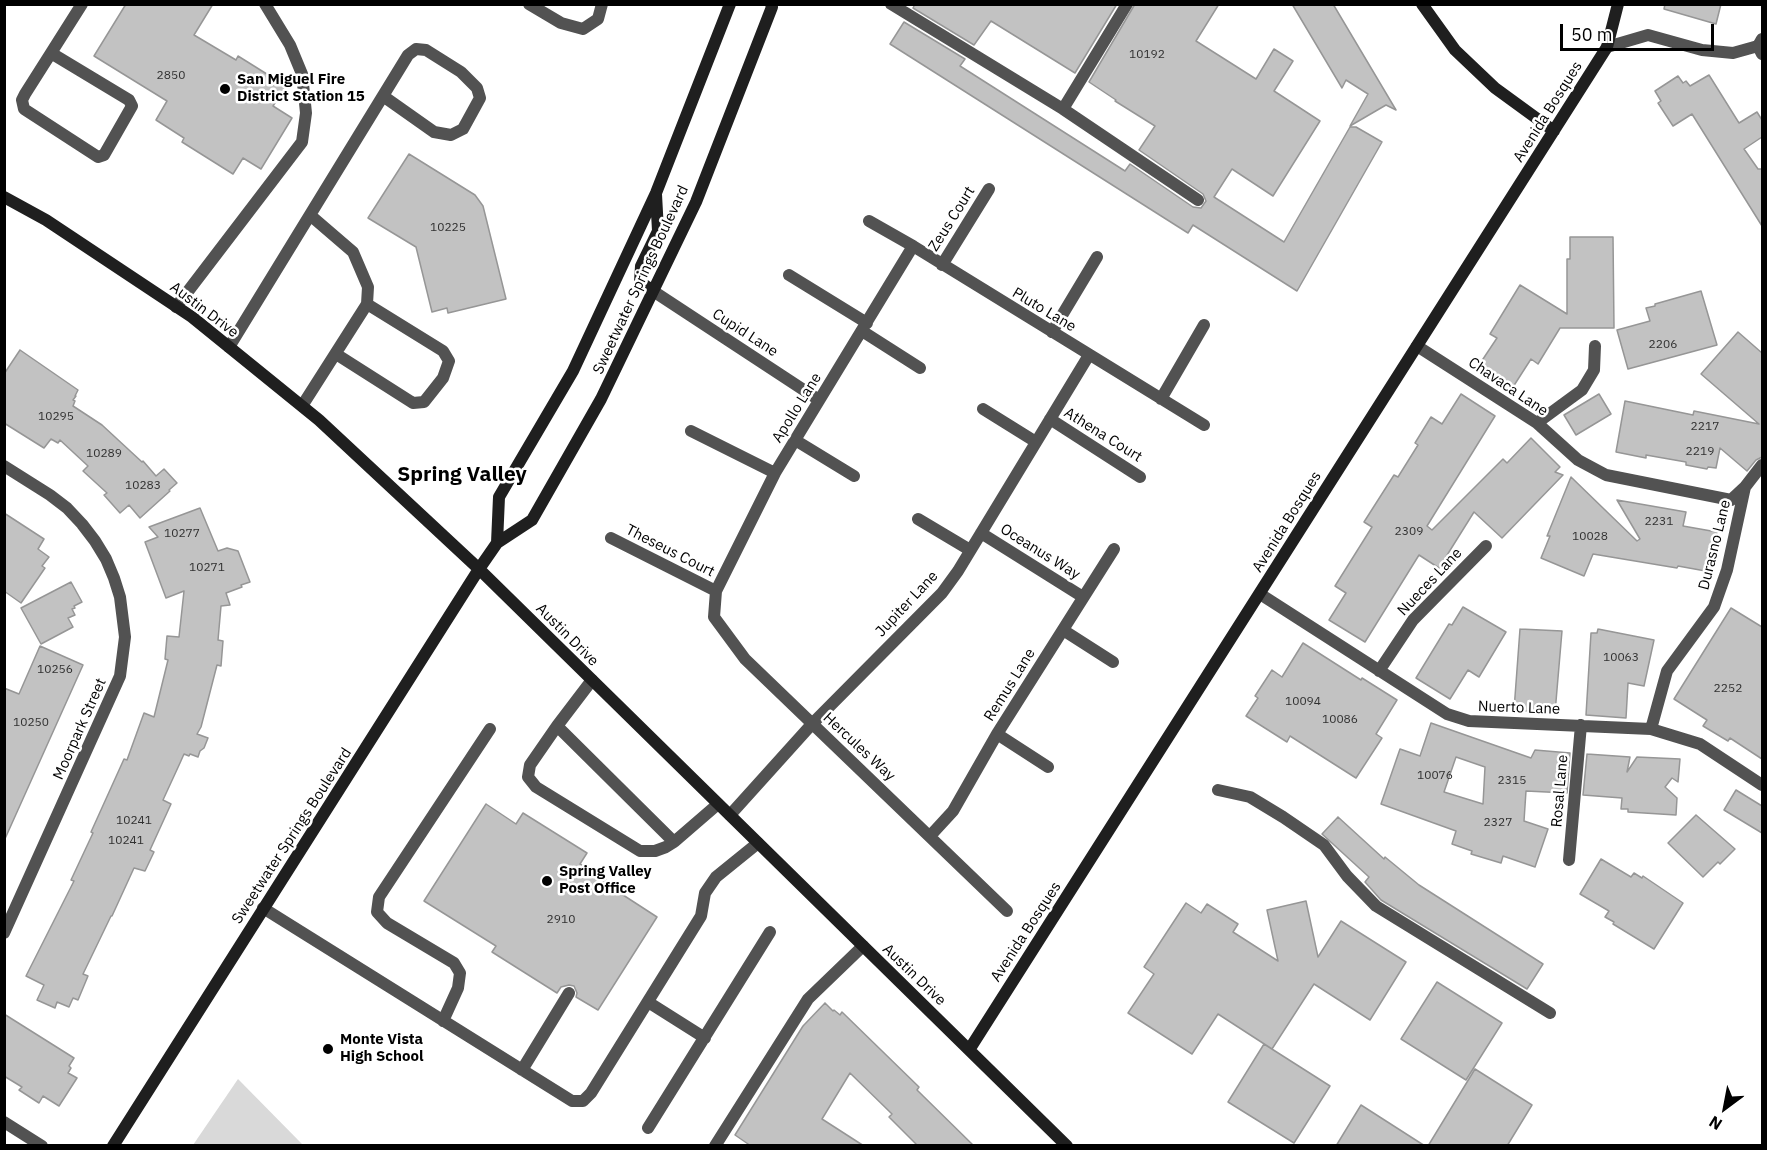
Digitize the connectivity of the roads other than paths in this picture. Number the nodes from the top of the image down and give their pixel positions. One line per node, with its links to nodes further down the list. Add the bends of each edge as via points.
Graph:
1 (82, 4): 13 (street)
2 (266, 4): 29 (street, via 302,74 306,113 302,142)
3 (529, 4): 4 (street, via 561,23 583,29 598,19)
4 (602, 4)
5 (730, 4): 18 (main road, Sweetwater Springs Boulevard)
6 (771, 4): 27 (main road, Sweetwater Springs Boulevard, via 696,202)
7 (891, 4): 15 (street)
8 (1127, 4): 15 (street)
9 (1422, 4): 16 (main road, via 1463,58 1495,88)
10 (1618, 4): 11 (main road, Avenida Bosques)
11 (1607, 47): 12 (street, via 1648,35 1702,50 1733,53); 16 (main road, Avenida Bosques)
12 (1761, 47)
13 (51, 53): 13 (street, via 22,100 24,109 98,157 104,155 132,105)
14 (383, 96): 14 (street, via 434,132 450,135 463,129 480,98 477,88 461,72 426,50 408,55); 21 (street)
15 (1063, 109): 20 (street)
16 (1554, 131): 33 (main road, Avenida Bosques)
17 (989, 189): 25 (street, Zeus Court)
18 (656, 193): 27 (main road, via 658,231 641,266 640,282); 58 (main road, Sweetwater Springs Boulevard, via 573,371 499,497)
19 (4, 197): 29 (main road, Austin Drive, via 46,220)
20 (1198, 200)
21 (310, 215): 28 (street, via 354,252 368,287); 35 (street)
22 (869, 221): 23 (street, Pluto Lane)
23 (914, 246): 25 (street, Pluto Lane); 31 (street, Apollo Lane)
24 (1096, 257): 32 (street)
25 (942, 265): 32 (street, Pluto Lane)
26 (789, 274): 31 (street)
27 (653, 291): 40 (street, Cupid Lane); 58 (main road, Sweetwater Springs Boulevard, via 601,399 532,520)
28 (367, 304): 36 (street); 36 (street, via 443,351 448,361 443,378 424,402 412,403)
29 (176, 307): 35 (main road, Austin Drive)
30 (1204, 325): 39 (street)
31 (865, 327): 38 (street); 40 (street, Apollo Lane)
32 (1052, 332): 37 (street, Pluto Lane)
33 (1417, 346): 44 (street, Chavaca Lane); 64 (main road, Avenida Bosques)
34 (1595, 346): 44 (street, via 1594,370 1582,390)
35 (230, 347): 41 (main road, Austin Drive)
36 (336, 354): 41 (street)
37 (1089, 355): 39 (street, Pluto Lane); 43 (street, Jupiter Lane)
38 (920, 368)
39 (1161, 399): 45 (street, Pluto Lane)
40 (819, 400): 47 (street, Apollo Lane)
41 (302, 406): 62 (main road, Austin Drive)
42 (983, 409): 48 (street)
43 (1050, 419): 48 (street, Jupiter Lane); 53 (street, Athena Court)
44 (1537, 423): 54 (street, Chavaca Lane, via 1578,460 1606,475 1731,500)
45 (1204, 425)
46 (690, 431): 51 (street)
47 (795, 440): 51 (street, Apollo Lane); 52 (street)
48 (1036, 442): 56 (street, Jupiter Lane)
49 (1762, 465): 54 (street, Durasno Lane)
50 (4, 466): 88 (street, Moorpark Street, via 67,508 95,541 114,578 125,637 120,676)
51 (775, 473): 63 (street, Apollo Lane)
52 (854, 476)
53 (1140, 477)
54 (1745, 487): 74 (street, Durasno Lane, via 1727,570 1714,607 1667,670)
55 (918, 519): 61 (street)
56 (981, 533): 61 (street, Jupiter Lane); 65 (street, Oceanus Way)
57 (611, 538): 63 (street, Theseus Court)
58 (497, 543): 62 (main road, Sweetwater Springs Boulevard)
59 (1485, 546): 68 (street, Nueces Lane, via 1413,620)
60 (1114, 549): 65 (street, Remus Lane)
61 (970, 550): 70 (street, Jupiter Lane, via 942,593)
62 (479, 569): 69 (main road, Austin Drive); 85 (main road, Sweetwater Springs Boulevard)
63 (716, 591): 70 (street, Hercules Way, via 714,617 745,659)
64 (1260, 594): 68 (street, Nuerto Lane); 95 (main road, Avenida Bosques)
65 (1083, 597): 66 (street, Remus Lane)
66 (1063, 630): 67 (street); 75 (street, Remus Lane)
67 (1113, 662)
68 (1379, 671): 71 (street, Nuerto Lane, via 1447,714 1469,721)
69 (592, 680): 72 (street); 79 (main road, Austin Drive)
70 (812, 724): 80 (street, Jupiter Lane); 81 (street, Hercules Way)
71 (1581, 725): 74 (street, Nuerto Lane); 84 (street, Rosal Lane)
72 (557, 726): 82 (street); 82 (street, via 530,765 528,777 536,787 640,851)
73 (490, 729): 93 (street, via 380,897 377,912 454,963 460,973 458,988)
74 (1651, 729): 77 (street, Nuerto Lane, via 1700,744)
75 (997, 734): 76 (street); 81 (street, Remus Lane, via 953,811)
76 (1048, 767)
77 (1762, 785)
78 (1218, 790): 92 (street, via 1250,797 1283,817 1324,845 1376,906)
79 (718, 804): 80 (main road, Austin Drive); 82 (street)
80 (730, 815): 83 (main road, Austin Drive)
81 (930, 836): 86 (street, Hercules Way)
82 (674, 842)
83 (758, 843): 89 (main road, Austin Drive); 91 (street, via 716,877 705,893 701,916)
84 (1569, 860)
85 (263, 908): 93 (street); 100 (main road, Sweetwater Springs Boulevard)
86 (1007, 911)
87 (770, 932): 94 (street)
88 (4, 933)
89 (863, 946): 95 (main road, Austin Drive); 101 (street, via 808,999)
90 (569, 993): 96 (street)
91 (648, 1002): 94 (street); 96 (street, via 584,1101 572,1101)
92 (1550, 1013)
93 (444, 1020): 96 (street)
94 (705, 1038): 98 (street)
95 (969, 1050): 102 (main road, Austin Drive)
96 (522, 1070)
97 (4, 1122): 99 (street)
98 (648, 1128)
99 (42, 1146)
100 (113, 1146)
101 (715, 1146)
102 (1067, 1146)

